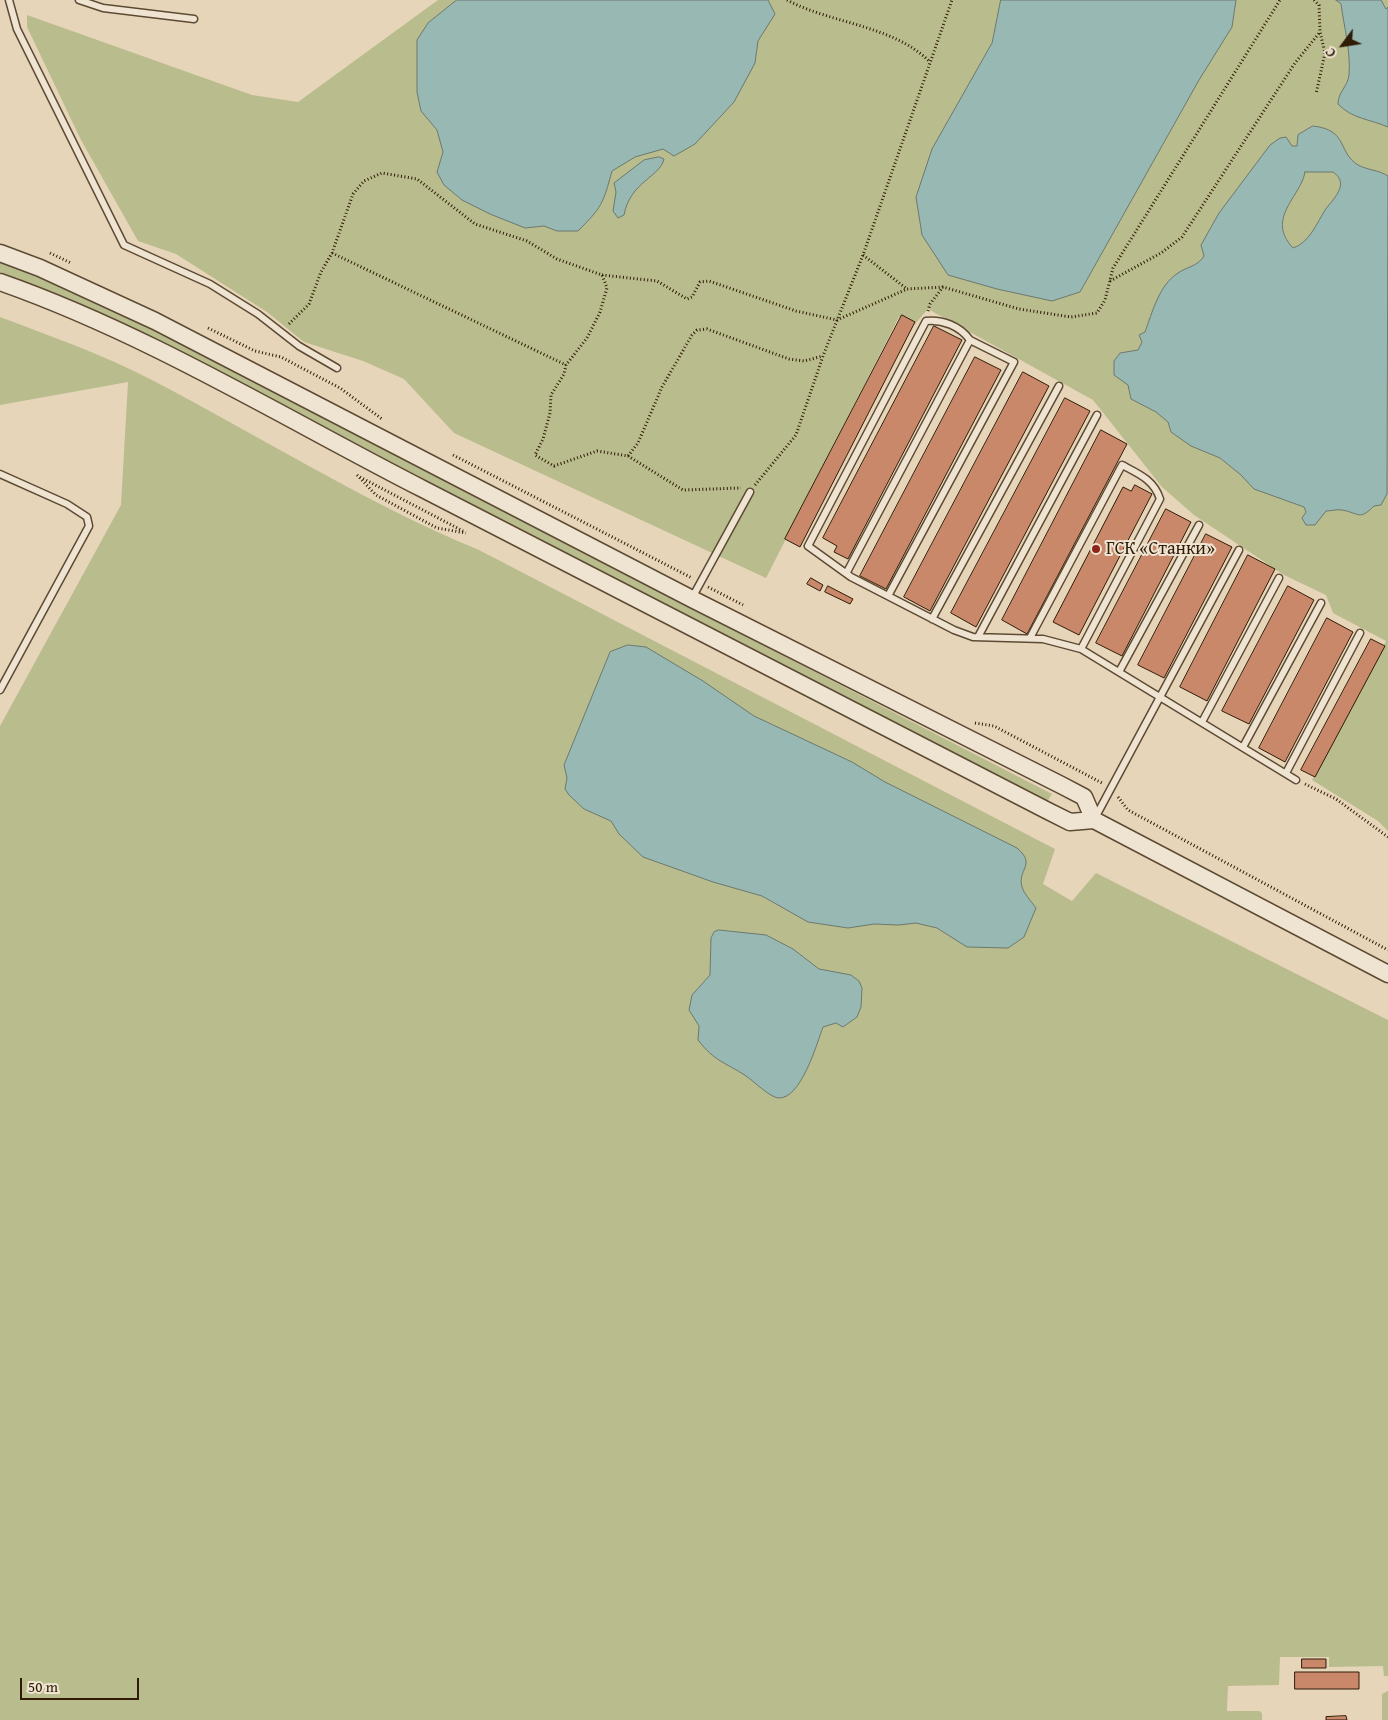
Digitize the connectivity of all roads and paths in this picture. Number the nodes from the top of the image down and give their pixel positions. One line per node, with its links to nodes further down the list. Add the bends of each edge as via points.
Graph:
1 (9, 0): 21 (lane, via 17,29 124,245 210,284)
2 (79, 0): 7 (lane, via 103,8)
3 (787, 0): 9 (path, via 824,17 893,37 916,48)
4 (952, 0): 9 (path)
5 (1280, 0): 15 (path, via 1162,185 1113,268)
6 (1314, 0): 8 (path, via 1318,5)
7 (194, 19)
8 (1320, 32): 10 (path, via 1325,53); 15 (path, via 1295,63 1182,237 1161,253)
9 (929, 61): 13 (path)
10 (1316, 94)
11 (0, 253): 37 (street, via 155,321)
12 (332, 253): 14 (path, via 353,194 364,181 382,173 417,179 475,224 526,241 557,258); 21 (path, via 309,304); 24 (path)
13 (863, 255): 18 (path); 19 (path)
14 (602, 275): 19 (path, via 657,281 687,300 700,282 709,281 796,311); 24 (path, via 607,288 600,312 587,338)
15 (1110, 281): 17 (path, via 1105,300 1097,313 1071,318 1019,309)
16 (0, 282): 51 (street, via 174,358 1070,822)
17 (943, 287): 18 (path); 20 (path, via 930,304)
18 (907, 290): 19 (path)
19 (837, 320): 23 (path)
20 (926, 321): 22 (lane, via 939,319 964,332); 34 (lane, via 808,546)
21 (280, 331): 25 (lane)
22 (970, 340): 34 (lane); 36 (lane, via 1014,362)
23 (823, 356): 28 (path, via 804,361 789,359 707,329 697,330 662,387 644,431); 31 (path, via 796,435)
24 (566, 365): 28 (path, via 551,395 550,413 535,455 554,466 597,451)
25 (337, 368)
26 (1059, 386): 39 (lane)
27 (1097, 415): 41 (lane)
28 (628, 456): 31 (path, via 684,490 730,487)
29 (0, 474): 45 (lane, via 67,504 87,517 89,526)
30 (357, 475): 30 (path, via 376,495 436,528 466,533)
31 (750, 492): 37 (lane)
32 (1199, 525): 44 (lane)
33 (1239, 550): 46 (lane)
34 (847, 572): 36 (lane)
35 (1279, 578): 47 (lane)
36 (888, 596): 39 (lane)
37 (692, 599): 51 (street, via 1084,798)
38 (1321, 603): 48 (lane)
39 (932, 619): 41 (lane)
40 (1360, 633): 49 (lane)
41 (978, 637): 42 (lane)
42 (1030, 638): 43 (lane); 43 (lane, via 1122,465 1144,476 1156,488 1160,499)
43 (1081, 649): 44 (lane)
44 (1119, 672): 46 (lane)
45 (0, 690)
46 (1160, 697): 47 (lane); 51 (lane)
47 (1202, 722): 48 (lane)
48 (1243, 747): 49 (lane)
49 (1286, 773): 50 (lane)
50 (1296, 780): 52 (path, via 1336,799)
51 (1094, 820): 53 (street)
52 (1388, 837)
53 (1388, 974)

